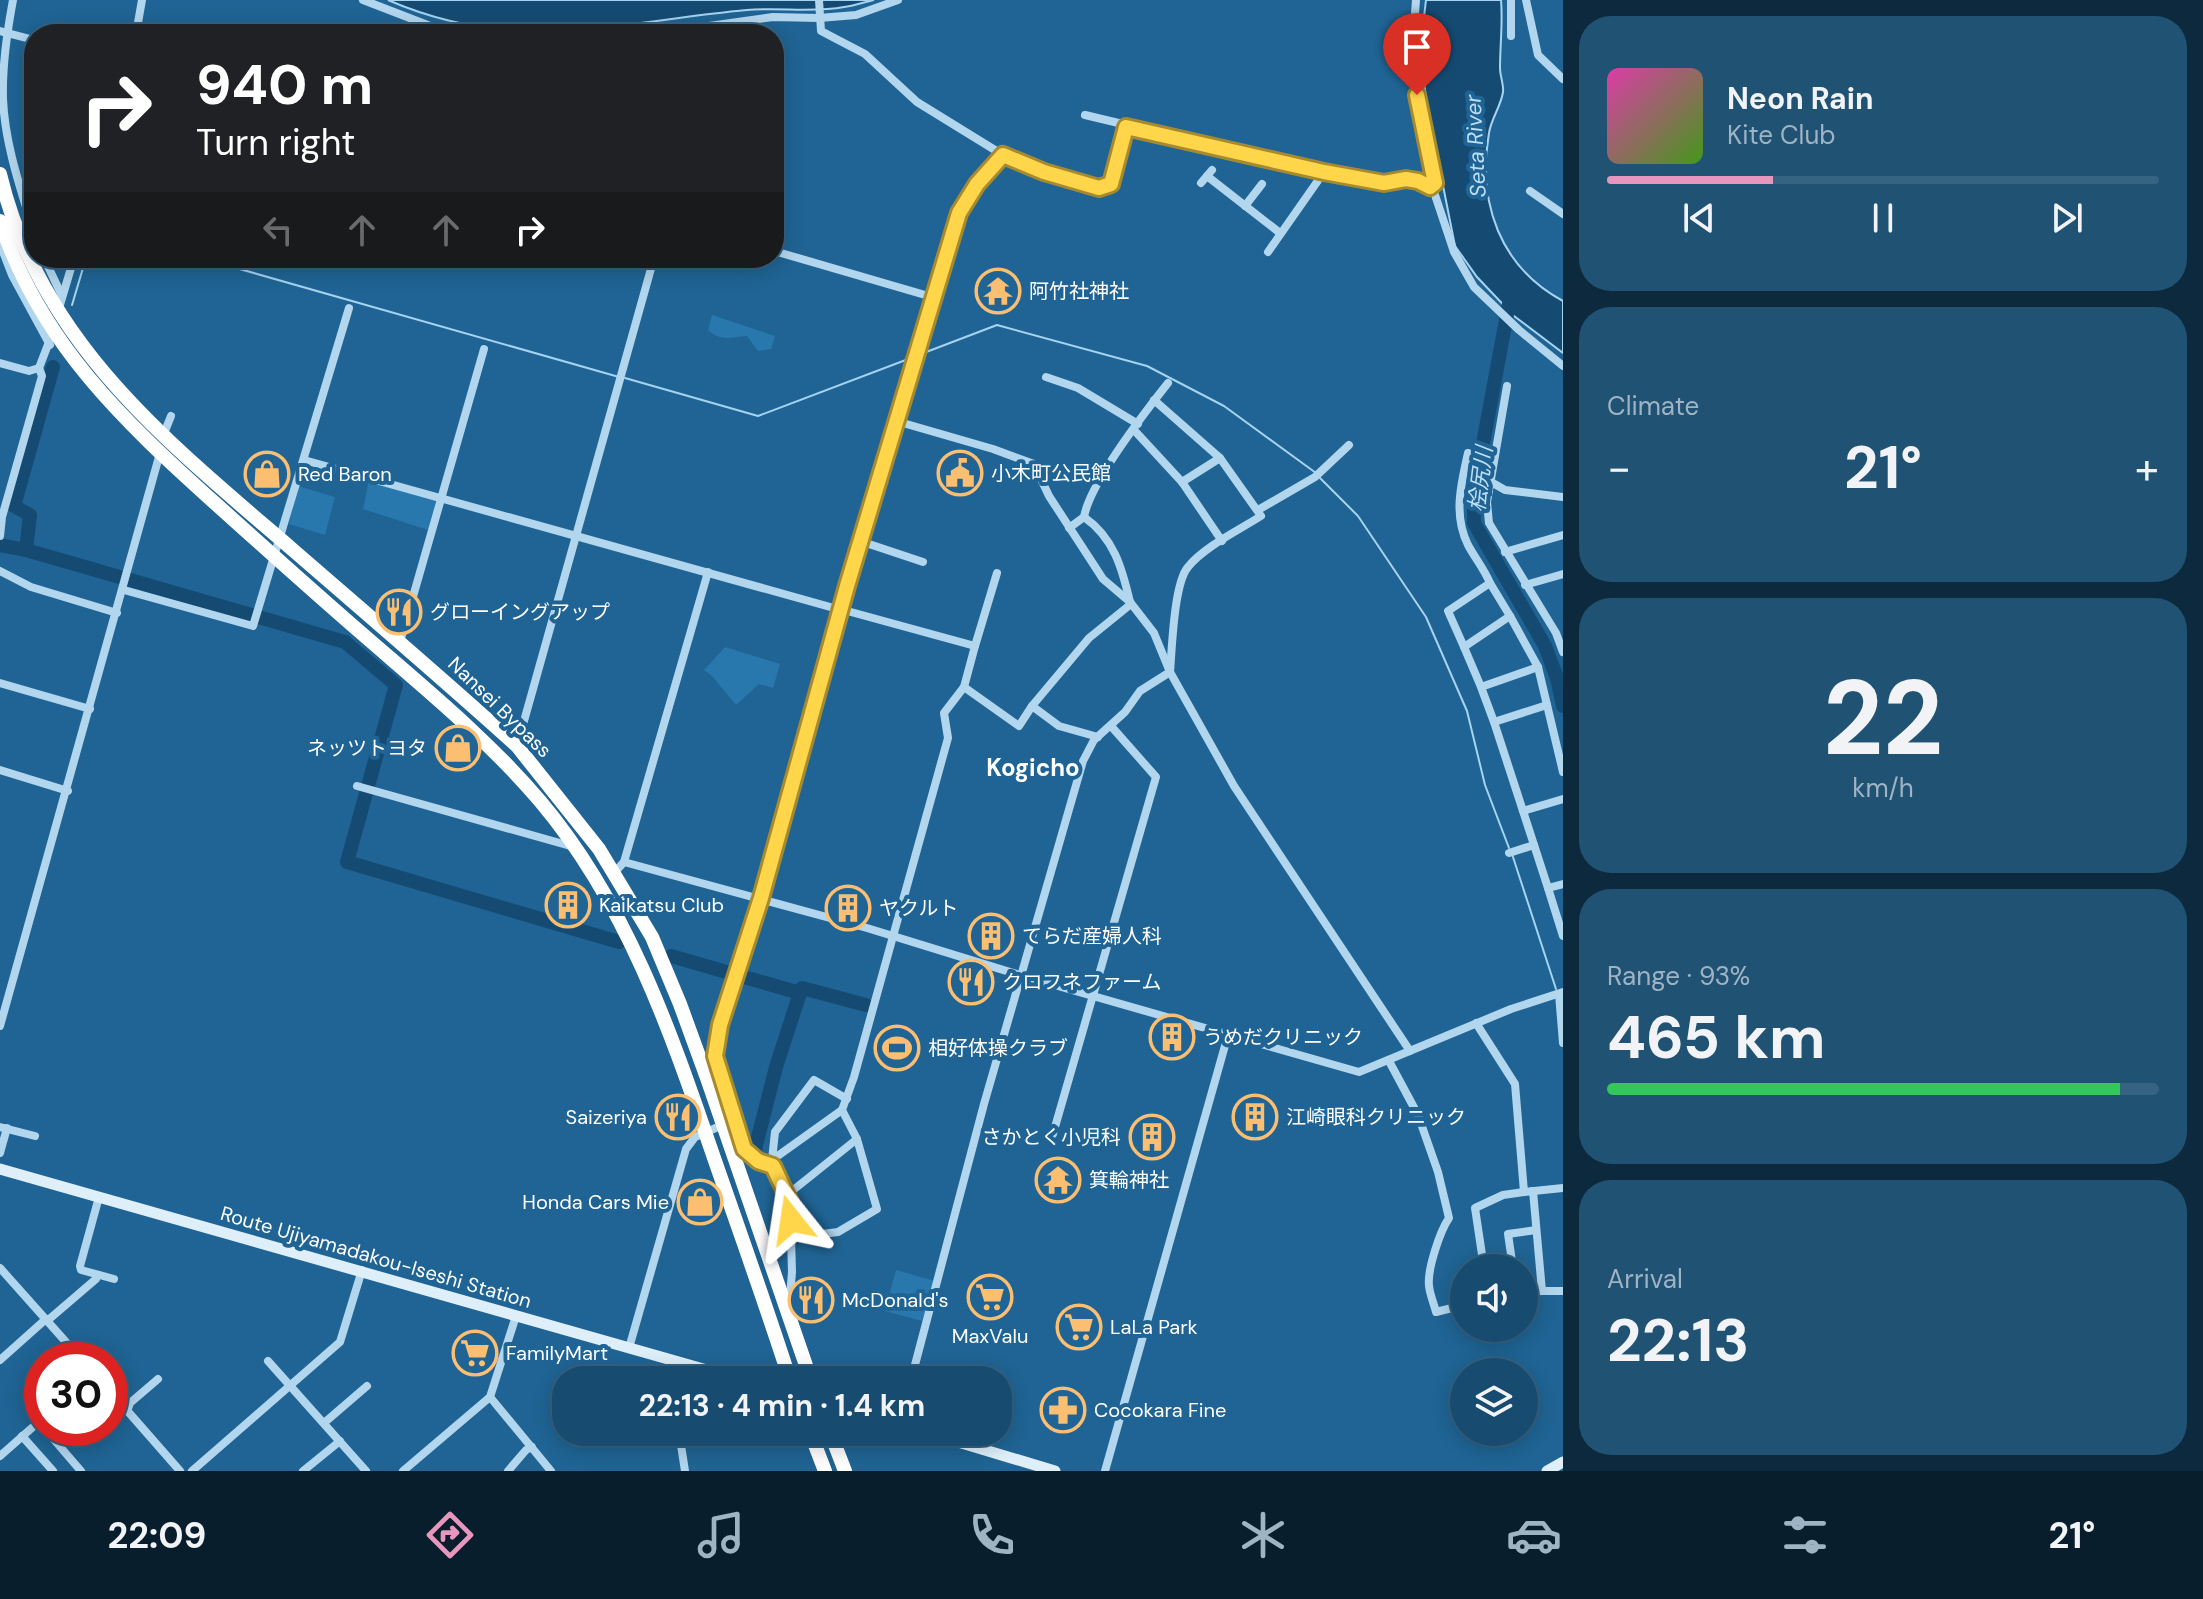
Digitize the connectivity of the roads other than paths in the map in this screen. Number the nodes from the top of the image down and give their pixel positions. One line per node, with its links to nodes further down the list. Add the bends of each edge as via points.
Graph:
1 (13, 0): 13 (street)
2 (142, 0): 10 (street)
3 (363, 0): 11 (street)
4 (819, 0): 9 (street)
5 (898, 0): 9 (street, via 856,15)
6 (1416, 0): 24 (street, via 1411,66 1435,183)
7 (1511, 0): 14 (street)
8 (1526, 0): 16 (street, via 1538,55)
9 (819, 17): 12 (street); 19 (street, via 821,31 865,54 917,102)
10 (138, 24)
11 (424, 24)
12 (718, 24)
13 (3, 32): 15 (street); 26 (street, via 3,100)
14 (1511, 36)
15 (24, 37)
16 (1563, 79)
17 (1085, 115): 18 (street)
18 (1126, 127): 19 (street, via 1106,187 1044,172); 20 (street)
19 (1003, 155): 40 (street, via 965,199)
20 (1324, 172): 24 (street, via 1384,183 1406,179); 30 (street)
21 (0, 174): 32 (highway, Nansei Bypass)
22 (1207, 177): 27 (street)
23 (1262, 184): 27 (street)
24 (1430, 187): 46 (street, via 1454,252 1474,287)
25 (1530, 191): 28 (street)
26 (24, 200)
27 (1245, 206): 30 (street)
28 (1563, 214)
29 (0, 221): 43 (highway, Nansei Bypass)
30 (1280, 233): 33 (street)
31 (0, 244): 43 (street, via 12,275)
32 (24, 248)
33 (1268, 252)
34 (784, 254): 40 (street)
35 (34, 268): 42 (highway, Nansei Bypass)
36 (49, 268): 39 (street)
37 (71, 268): 39 (street)
38 (651, 268): 71 (street)
39 (63, 296): 42 (street)
40 (932, 297): 53 (street)
41 (349, 308): 60 (street)
42 (58, 311): 43 (street); 55 (highway, Nansei Bypass, via 100,369)
43 (52, 339): 47 (street); 57 (highway, Nansei Bypass)
44 (484, 349): 65 (street)
45 (0, 363): 47 (street, via 29,371)
46 (1563, 366)
47 (39, 368): 70 (street, via 42,376)
48 (1046, 377): 54 (street, via 1078,388)
49 (1168, 383): 51 (street)
50 (1507, 386): 62 (street)
51 (1154, 400): 54 (street); 59 (street)
52 (171, 416): 55 (street)
53 (896, 421): 69 (street, via 1027,460); 74 (street)
54 (1136, 427): 61 (street); 68 (street)
55 (163, 436): 73 (highway, Nansei Bypass)
56 (1349, 445): 67 (street, via 1318,475)
57 (160, 453): 77 (highway, Nansei Bypass); 85 (street)
58 (1468, 453): 83 (street, via 1460,489 1461,526)
59 (1220, 458): 61 (street); 67 (street)
60 (304, 460): 65 (street); 73 (street)
61 (1182, 482): 75 (street)
62 (1491, 482): 63 (street); 66 (street)
63 (1501, 489): 64 (street); 66 (street)
64 (1563, 497)
65 (439, 498): 71 (street); 91 (street)
66 (1487, 504): 76 (street, via 1489,523)
67 (1258, 510): 75 (street, via 1261,516)
68 (1084, 517): 69 (street); 86 (street, via 1112,545)
69 (1069, 528): 86 (street, via 1103,579)
70 (1, 532)
71 (576, 535): 80 (street); 106 (street)
72 (1563, 535): 76 (street)
73 (279, 538): 77 (street); 91 (highway, Nansei Bypass)
74 (860, 541): 78 (street); 87 (street)
75 (1222, 541): 96 (street, via 1186,568 1179,583)
76 (1505, 552): 84 (street)
77 (273, 555): 85 (street, via 253,626); 114 (highway, Nansei Bypass, via 459,717 512,769)
78 (923, 562)
79 (0, 571): 88 (street, via 31,587)
80 (708, 572): 87 (street); 116 (street)
81 (997, 573): 92 (street)
82 (1563, 574): 84 (street)
83 (1490, 583): 89 (street); 93 (street, via 1448,611)
84 (1525, 585): 90 (street)
85 (124, 590): 88 (street)
86 (1130, 603): 96 (street, via 1154,633); 101 (street, via 1089,638)
87 (841, 609): 92 (street); 119 (street)
88 (117, 613): 102 (street)
89 (1510, 616): 93 (street); 95 (street)
90 (1560, 631): 94 (street)
91 (400, 642): 106 (highway, Nansei Bypass)
92 (975, 646): 98 (street)
93 (1464, 647): 99 (street)
94 (1563, 652)
95 (1538, 667): 99 (street); 100 (street)
96 (1170, 672): 104 (street, via 1140,691); 129 (street, via 1234,786)
97 (0, 683): 102 (street)
98 (964, 687): 101 (street, via 1019,726); 120 (street, via 944,713 948,738)
99 (1481, 687): 103 (street)
100 (1547, 705): 103 (street); 108 (street)
101 (1032, 706): 105 (street, via 1059,726)
102 (90, 709): 110 (street)
103 (1494, 722): 112 (street)
104 (1111, 726): 105 (street); 124 (street, via 1156,777)
105 (1098, 737): 122 (street, via 1083,761)
106 (517, 746): 116 (highway, Nansei Bypass)
107 (0, 770): 110 (street)
108 (1563, 772)
109 (357, 786): 114 (street)
110 (68, 791): 126 (street)
111 (1563, 799): 112 (street)
112 (1523, 811): 113 (street)
113 (1534, 845): 115 (street); 118 (street)
114 (575, 847): 135 (highway, Nansei Bypass, via 642,965)
115 (1512, 852)
116 (619, 867): 119 (street); 133 (highway, Nansei Bypass)
117 (1563, 884): 118 (street)
118 (1548, 888): 121 (street)
119 (761, 898): 120 (street); 133 (street, via 715,1056)
120 (892, 936): 122 (street); 131 (street)
121 (1563, 936)
122 (1023, 976): 124 (street); 170 (street)
123 (1561, 993): 125 (street); 128 (street)
124 (1093, 995): 127 (street); 136 (street)
125 (1476, 1023): 129 (street); 143 (street, via 1515,1084)
126 (0, 1026)
127 (1228, 1035): 130 (street, via 1359,1072); 200 (street)
128 (1563, 1043)
129 (1410, 1051): 130 (street)
130 (1389, 1061): 158 (street, via 1418,1115 1438,1172 1449,1218 1441,1230 1428,1285 1436,1312)
131 (847, 1099): 132 (street); 140 (street, via 814,1080 775,1132)
132 (842, 1110): 138 (street); 140 (street)
133 (728, 1122): 135 (street); 140 (street, via 744,1149 758,1161); 169 (highway, Nansei Bypass)
134 (4, 1128): 137 (street); 139 (street)
135 (705, 1131): 162 (street, via 686,1149); 168 (highway, Nansei Bypass)
136 (1053, 1134)
137 (35, 1136)
138 (857, 1139): 144 (street); 147 (street, via 877,1209 838,1232)
139 (1, 1148)
140 (773, 1163): 144 (street)
141 (0, 1169): 145 (main road, Route Ujiyamadakou-Iseshi Station)
142 (1563, 1188): 143 (street)
143 (1528, 1192): 146 (street); 148 (street, via 1503,1195 1475,1208)
144 (787, 1195): 147 (street)
145 (99, 1197): 151 (main road, Route Ujiyamadakou-Iseshi Station); 152 (street, via 80,1266)
146 (1536, 1230): 149 (street, via 1508,1234); 155 (street)
147 (791, 1238): 157 (street)
148 (1482, 1254)
149 (1511, 1254)
150 (0, 1268): 160 (street)
151 (362, 1270): 159 (main road, Route Ujiyamadakou-Iseshi Station); 172 (street, via 340,1342)
152 (97, 1275): 153 (street); 160 (street)
153 (114, 1279)
154 (1538, 1291): 155 (street)
155 (1542, 1291): 156 (street)
156 (1563, 1291)
157 (790, 1296)
158 (1450, 1308)
159 (516, 1316): 162 (main road, Route Ujiyamadakou-Iseshi Station); 174 (street)
160 (47, 1320): 161 (street); 163 (street)
161 (66, 1342)
162 (629, 1348): 165 (main road, Route Ujiyamadakou-Iseshi Station)
163 (0, 1360)
164 (268, 1361): 172 (street)
165 (679, 1362): 166 (street); 167 (main road, Route Ujiyamadakou-Iseshi Station)
166 (679, 1366)
167 (693, 1366)
168 (785, 1366)
169 (806, 1366)
170 (915, 1366)
171 (158, 1379): 175 (street)
172 (289, 1386): 177 (street); 191 (street)
173 (367, 1386): 177 (street)
174 (490, 1397): 185 (street); 193 (street)
175 (128, 1408)
176 (128, 1412): 190 (street)
177 (324, 1423): 179 (street)
178 (22, 1436): 186 (street); 188 (street)
179 (340, 1441): 187 (street); 192 (street)
180 (60, 1446): 189 (street)
181 (681, 1446): 196 (street)
182 (815, 1446): 197 (highway)
183 (835, 1446): 198 (highway)
184 (972, 1446): 199 (main road)
185 (532, 1447): 194 (street); 195 (street)
186 (0, 1456)
187 (362, 1469)
188 (53, 1471)
189 (81, 1471)
190 (180, 1471)
191 (192, 1471)
192 (303, 1471)
193 (403, 1471)
194 (508, 1471)
195 (551, 1471)
196 (685, 1471)
197 (825, 1471)
198 (845, 1471)
199 (1055, 1471)
200 (1105, 1471)

